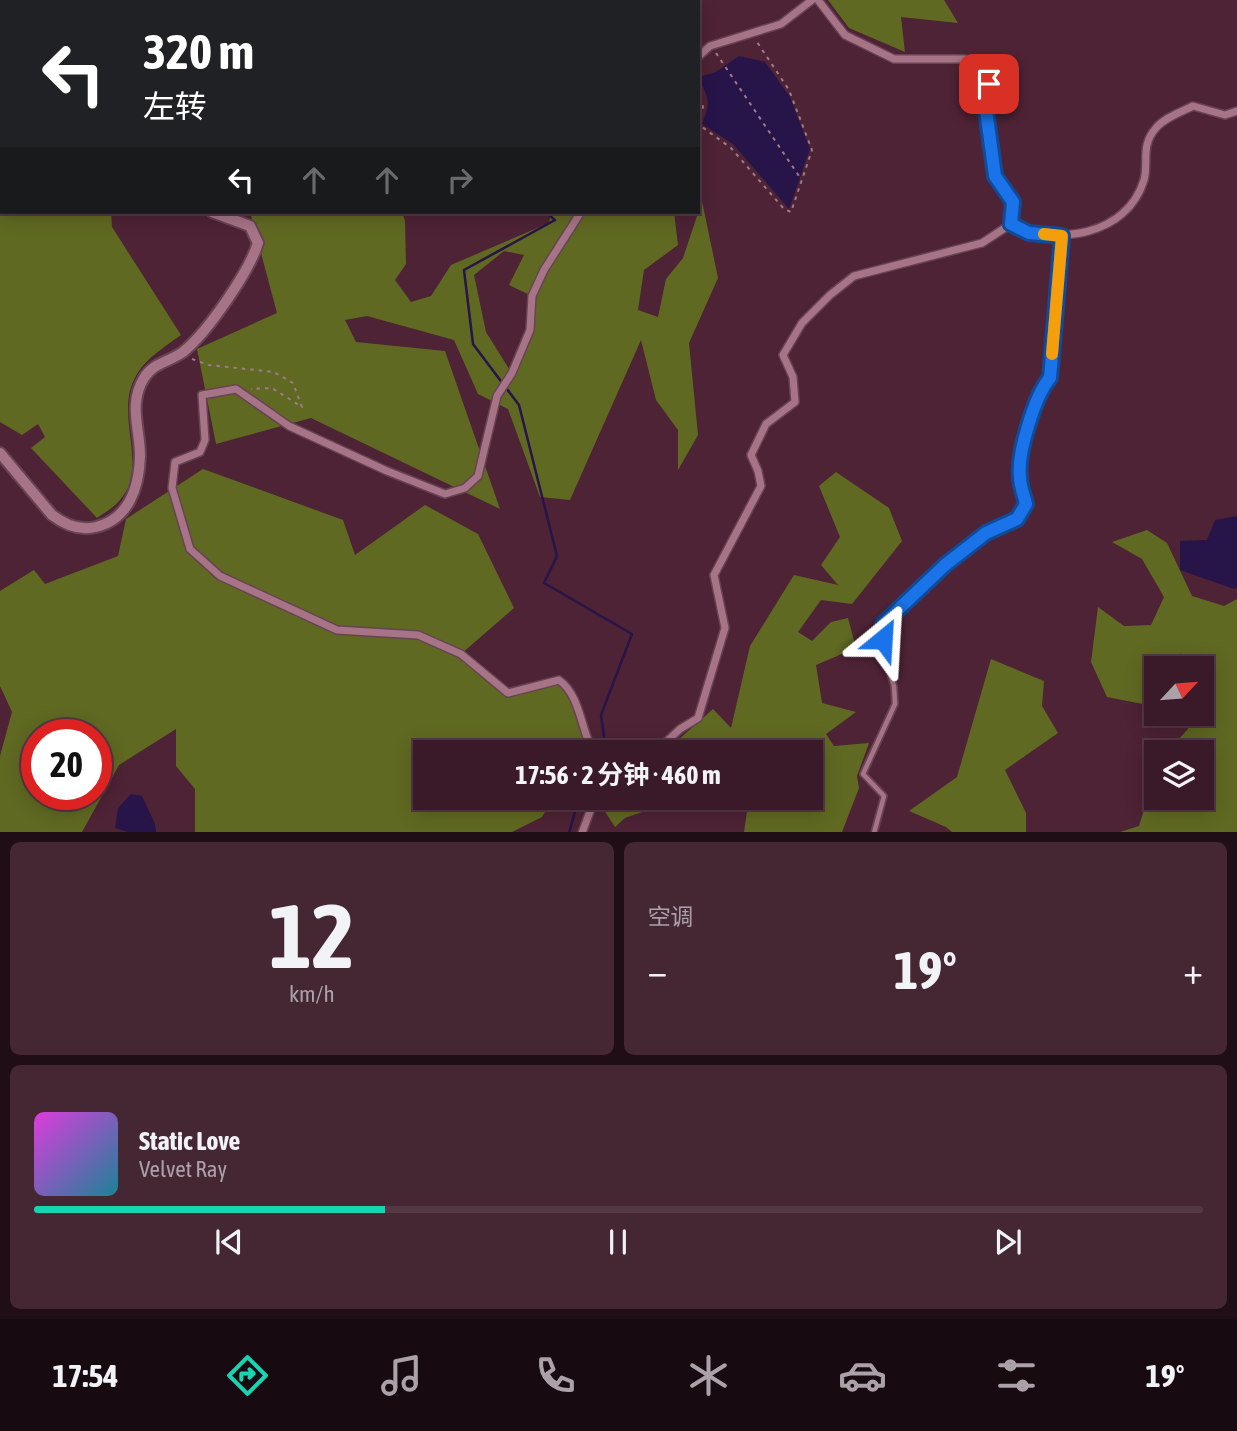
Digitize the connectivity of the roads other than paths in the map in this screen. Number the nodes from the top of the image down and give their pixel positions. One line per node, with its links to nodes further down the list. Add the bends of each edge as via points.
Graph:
1 (812, 0): 3 (street, via 781,24 710,46)
2 (818, 0): 7 (street, via 845,35 894,59 965,59 980,70 989,84 986,110 995,176 1013,202)
3 (700, 55)
4 (1237, 111): 8 (street, via 1225,115 1193,106 1156,128 1144,150 1144,180 1127,210 1103,227)
5 (217, 214): 9 (street, via 250,226 258,243 254,256 197,337 180,354 155,366 138,388 136,484 128,506 116,520 92,528 62,523)
6 (580, 214): 10 (street, via 532,296 530,330 497,396 478,476 465,488 445,494 387,471 289,425 236,389 202,395 205,440 200,452 175,462 172,488 190,549 220,576 337,630 418,635 461,654 508,693 559,680 570,688)
7 (1011, 224): 8 (street, via 1029,233); 11 (street, via 982,243 854,276 802,323 783,355 793,377 795,402 765,424 751,455 761,486 713,575 725,628 698,718)
8 (1062, 236): 14 (lane, via 1050,378 1041,388 1020,456 1026,504 1017,519 986,533 945,565 883,624 883,654 895,704 863,774 884,796)
9 (0, 453)
10 (587, 740)
11 (668, 740)
12 (591, 810): 13 (street)
13 (582, 832)
14 (874, 832)

